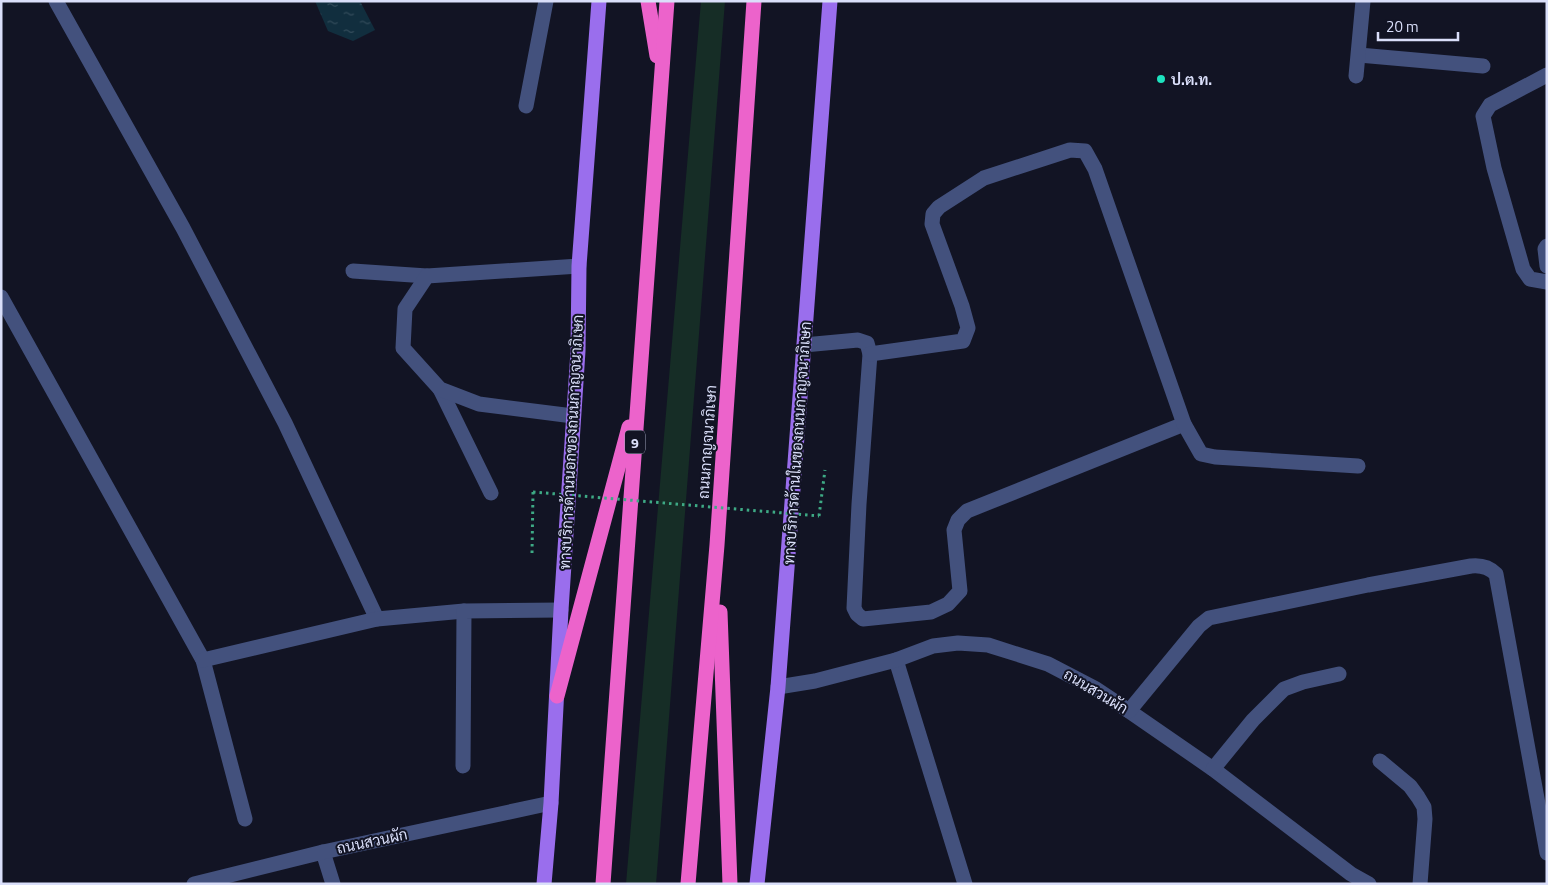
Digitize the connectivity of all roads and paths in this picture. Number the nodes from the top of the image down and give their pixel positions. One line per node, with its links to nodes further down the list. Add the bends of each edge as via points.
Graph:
1 (56, 1): 35 (street, via 183,228 285,423)
2 (546, 1): 14 (street)
3 (599, 1): 16 (main road, ทางบริการด้านนอกของถนนกาญจนาภิเษก)
4 (648, 1): 13 (highway)
5 (667, 1): 13 (highway, 9)
6 (754, 1): 31 (highway, ถนนกาญจนาภิเษก)
7 (830, 1): 22 (main road, ทางบริการด้านในของถนนกาญจนาภิเษก)
8 (1363, 1): 9 (street)
9 (1359, 55): 10 (street); 12 (street)
10 (1483, 66)
11 (1547, 75): 20 (street, via 1490,105 1483,116 1494,168 1523,269 1530,279)
12 (1356, 76)
13 (661, 84): 25 (highway, 9)
14 (526, 106)
15 (1547, 246): 17 (street)
16 (579, 266): 19 (street); 26 (main road, ทางบริการด้านนอกของถนนกาญจนาภิเษก, via 578,351)
17 (1547, 266)
18 (353, 271): 19 (street)
19 (427, 276): 24 (street, via 405,309 403,348)
20 (1547, 282)
21 (1, 297): 36 (street)
22 (804, 345): 23 (street, via 858,340 867,343); 39 (main road, ทางบริการด้านในของถนนกาญจนาภิเษก)
23 (870, 354): 27 (street, via 963,341 966,335 968,328 962,306 932,224 940,206 984,178 1070,150 1085,151 1095,169); 27 (street, via 854,608 864,619 931,612 948,604 960,591 954,530 967,511)
24 (440, 389): 26 (street, via 479,404); 30 (street)
25 (639, 392): 40 (highway); 52 (highway, 9)
26 (572, 416): 33 (main road, ทางบริการด้านนอกของถนนกาญจนาภิเษก)
27 (1184, 424): 28 (street, via 1201,454)
28 (1358, 466)
29 (825, 470): 32 (path, bridge, via 819,516 534,492)
30 (491, 493)
31 (717, 545): 53 (highway, ถนนกาญจนาภิเษก); 54 (highway)
32 (532, 553)
33 (561, 610): 34 (street); 40 (main road, ทางบริการด้านนอกของถนนกาญจนาภิเษก)
34 (464, 611): 35 (street); 43 (street)
35 (377, 619): 36 (street)
36 (204, 660): 46 (street)
37 (896, 660): 39 (street, ถนนสวนผัก); 41 (street, ถนนสวนผัก, via 934,646 958,643 988,645 1048,664); 56 (street)
38 (1339, 674): 44 (street, via 1284,689 1253,720)
39 (778, 687): 55 (main road, ทางบริการด้านในของถนนกาญจนาภิเษก)
40 (557, 696): 45 (main road, ทางบริการด้านนอกของถนนกาญจนาภิเษก)
41 (1129, 711): 44 (street, ถนนสวนผัก); 48 (street, via 1208,618 1471,566 1491,569 1496,574)
42 (1380, 761): 58 (street, via 1410,786 1424,807)
43 (463, 766)
44 (1213, 770): 57 (street, ถนนสวนผัก)
45 (551, 803): 47 (street, ถนนสวนผัก); 51 (main road, ทางบริการด้านนอกของถนนกาญจนาภิเษก)
46 (245, 819)
47 (323, 852): 49 (street, ถนนสวนผัก); 50 (street)
48 (1547, 853)
49 (194, 884)
50 (333, 884)
51 (544, 884)
52 (603, 884)
53 (688, 884)
54 (730, 884)
55 (757, 884)
56 (965, 884)
57 (1369, 884)
58 (1420, 884)

